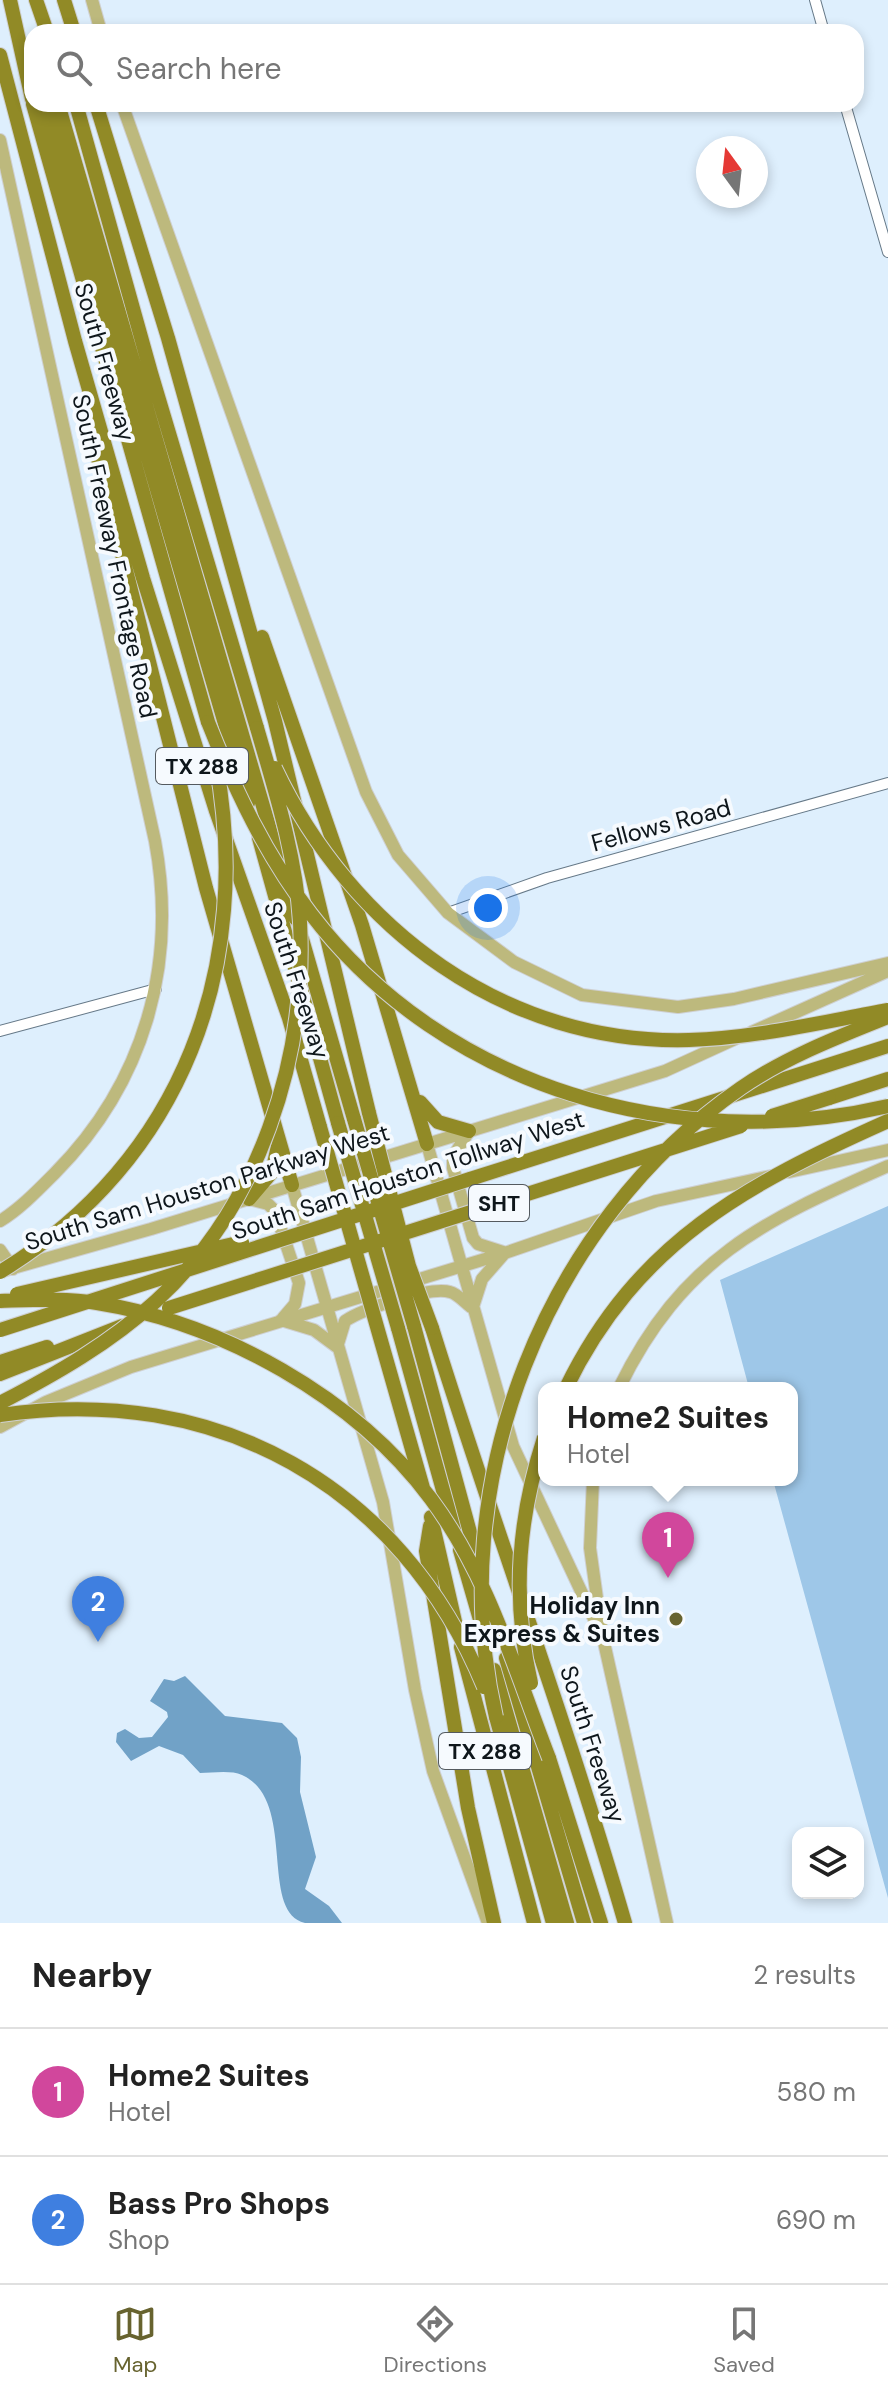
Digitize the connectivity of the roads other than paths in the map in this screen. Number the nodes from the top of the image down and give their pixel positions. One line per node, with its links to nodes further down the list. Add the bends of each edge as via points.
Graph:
1 (12, 0): 14 (highway); 16 (highway)
2 (28, 0): 8 (highway)
3 (36, 0): 9 (highway)
4 (46, 0): 10 (highway)
5 (64, 0): 11 (highway)
6 (92, 0): 12 (main road)
7 (815, 0): 13 (street)
8 (35, 24)
9 (44, 24)
10 (54, 24)
11 (72, 24)
12 (99, 24)
13 (822, 24)
14 (24, 37)
15 (0, 55): 28 (highway, South Freeway / TX 288)
16 (24, 58)
17 (36, 112): 30 (highway)
18 (47, 112): 82 (highway, bridge)
19 (60, 112): 83 (highway, bridge)
20 (73, 112): 26 (highway)
21 (78, 112): 26 (highway)
22 (98, 112): 29 (highway, South Freeway / TX 288)
23 (125, 112): 33 (main road, via 370,803 398,855)
24 (847, 112): 27 (street)
25 (0, 140): 36 (main road, South Freeway Frontage Road, via 160,870 164,930)
26 (104, 210): 31 (highway)
27 (888, 252)
28 (95, 402): 46 (highway, via 95,447 171,756); 74 (highway, South Freeway / TX 288, bridge, via 216,811 289,1018)
29 (219, 512): 42 (highway, via 362,925); 78 (highway, South Freeway / TX 288, bridge, via 409,1266)
30 (208, 722): 43 (highway, bridge, via 247,813 311,914 385,990 421,1020 472,1050 562,1092 638,1114 768,1122); 57 (highway, bridge, via 225,820 227,875 220,957 195,1045 165,1106 126,1164 70,1223)
31 (257, 728): 37 (highway, bridge, via 311,835 367,905 414,948 499,999 593,1030 687,1040 777,1031); 69 (highway, bridge, via 279,803 300,921 296,1016 285,1079 267,1135 207,1245 158,1300 78,1360)
32 (888, 783): 33 (street, Fellows Road, via 547,878)
33 (448, 913): 34 (main road, via 514,962 582,995 678,1007)
34 (888, 963)
35 (888, 971): 45 (main road, South Sam Houston Parkway West, via 665,1071)
36 (156, 989): 39 (street); 53 (main road, South Freeway Frontage Road, via 142,1039 103,1115 82,1145)
37 (888, 1010)
38 (888, 1017): 76 (highway, bridge, via 768,1070 683,1134 613,1210 558,1292 498,1443 485,1530 484,1645)
39 (0, 1031)
40 (888, 1044): 50 (highway, South Sam Houston Tollway West / SHT, bridge)
41 (888, 1080): 60 (highway, SHT, bridge)
42 (410, 1087): 45 (highway, via 429,1115); 47 (highway)
43 (888, 1106)
44 (888, 1121): 67 (highway, bridge, via 774,1175 692,1228 622,1298)
45 (469, 1131): 47 (main road, South Sam Houston Parkway West); 55 (main road, via 453,1157 473,1238)
46 (279, 1142): 51 (highway); 52 (highway, via 272,1172)
47 (427, 1144): 51 (main road, South Sam Houston Parkway West); 56 (main road)
48 (888, 1150): 55 (main road, via 656,1201)
49 (888, 1166): 68 (main road, via 773,1218 723,1251 662,1314)
50 (470, 1179): 58 (highway, bridge, via 261,1238); 63 (highway, South Sam Houston Tollway West / SHT, bridge)
51 (292, 1185): 52 (main road, South Sam Houston Parkway West); 59 (main road)
52 (249, 1199): 57 (main road, South Sam Houston Parkway West); 62 (main road, via 275,1211 299,1283 295,1304)
53 (1, 1223)
54 (0, 1250): 57 (main road)
55 (505, 1253): 56 (main road); 61 (main road, via 482,1279)
56 (461, 1266): 59 (main road); 61 (main road)
57 (4, 1271)
58 (0, 1299): 77 (highway, bridge, via 96,1303 170,1321 239,1349 304,1385 354,1422 430,1499 466,1556 503,1629)
59 (327, 1306): 62 (main road); 64 (main road)
60 (169, 1308): 65 (highway, SHT, bridge); 66 (highway, bridge)
61 (473, 1310): 64 (main road, via 455,1292 440,1290 358,1312 345,1321); 75 (main road, via 513,1446)
62 (281, 1320): 64 (main road, via 314,1330); 71 (main road, via 131,1367)
63 (0, 1330)
64 (337, 1347): 79 (main road, via 383,1502 433,1771)
65 (0, 1362)
66 (0, 1374)
67 (569, 1382)
68 (622, 1382)
69 (0, 1403)
70 (0, 1415): 76 (highway, bridge, via 83,1408 155,1414 230,1433 317,1477 375,1522 430,1587 475,1665)
71 (0, 1427)
72 (538, 1459): 77 (highway, bridge, via 528,1495 519,1610)
73 (593, 1486): 75 (main road, via 590,1548)
74 (431, 1517): 79 (highway, via 426,1551); 80 (highway, South Freeway / TX 288, via 475,1713)
75 (603, 1638): 87 (main road)
76 (496, 1717): 81 (highway)
77 (549, 1758): 84 (highway)
78 (608, 1863): 85 (highway, South Freeway / TX 288); 86 (highway)
79 (491, 1923)
80 (534, 1923)
81 (553, 1923)
82 (567, 1923)
83 (584, 1923)
84 (601, 1923)
85 (625, 1923)
86 (635, 1923)
87 (667, 1923)

